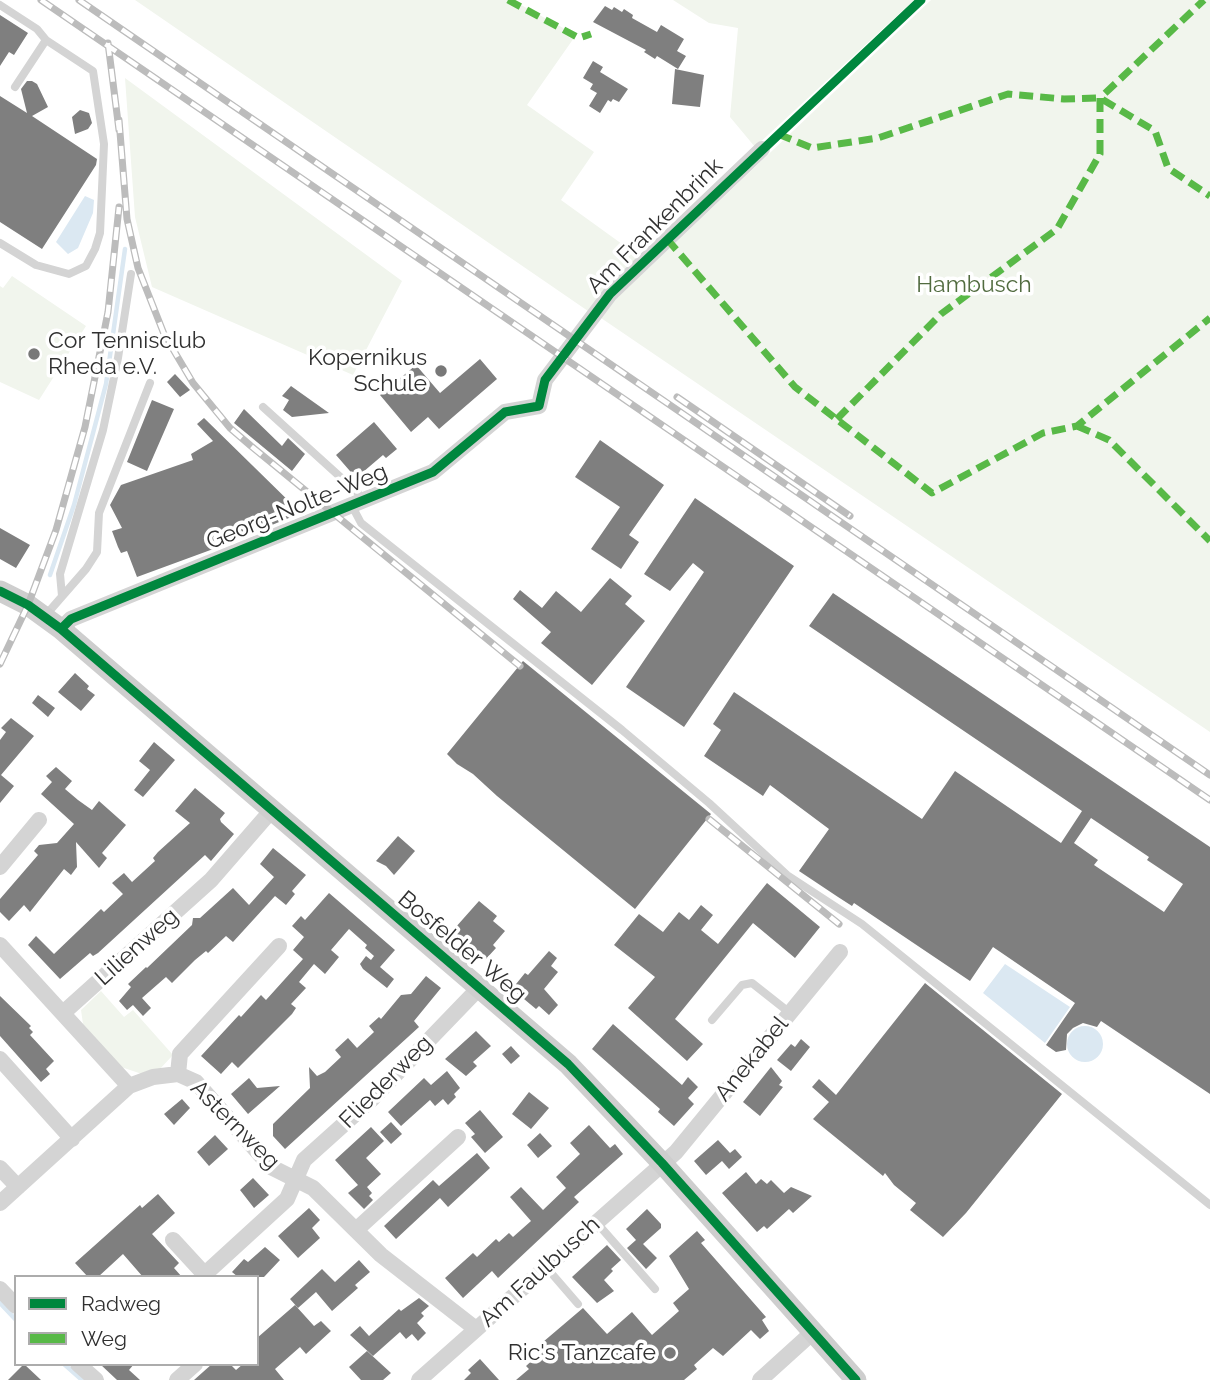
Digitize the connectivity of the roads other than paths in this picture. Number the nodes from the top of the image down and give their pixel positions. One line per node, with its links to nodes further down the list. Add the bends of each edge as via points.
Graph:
1 (0, 5): 2 (lane)
2 (46, 40): 3 (lane); 5 (lane, via 93,71 104,144 100,233 86,266 69,274 36,265)
3 (15, 87)
4 (762, 149): 8 (street, Am Frankenbrink, via 610,294 545,380)
5 (0, 243)
6 (131, 274): 12 (lane, via 103,430 60,574)
7 (150, 383): 12 (lane, via 99,513 97,552)
8 (539, 406): 10 (street, Georg-Nolte-Weg, via 505,412 433,472)
9 (263, 407): 10 (lane, via 358,493)
10 (357, 504): 13 (street, Georg-Nolte-Weg); 34 (lane, via 361,523 622,730 787,875 862,923)
11 (0, 591): 13 (street, Bosfelder Weg)
12 (62, 596): 13 (lane)
13 (53, 623): 14 (street, Bosfelder Weg)
14 (271, 811): 20 (street, Bosfelder Weg); 21 (street, Lilienweg, via 212,880)
15 (39, 820): 16 (street)
16 (0, 867)
17 (0, 944): 21 (street)
18 (279, 946): 25 (street, via 180,1054)
19 (840, 952): 22 (street, Anekabel)
20 (480, 987): 29 (street, Bosfelder Weg, via 568,1064); 31 (street, Fliederweg, via 373,1098 304,1160)
21 (63, 1013): 26 (street)
22 (790, 1013): 23 (lane, via 752,983 742,985); 29 (street, Anekabel, via 676,1152)
23 (712, 1020)
24 (0, 1059): 28 (street)
25 (178, 1074): 26 (street); 31 (street, Asternweg, via 196,1082 271,1167)
26 (129, 1086): 28 (street)
27 (458, 1137): 36 (street)
28 (72, 1139): 32 (street)
29 (662, 1163): 35 (street, Am Faulbusch); 45 (street, Bosfelder Weg)
30 (0, 1168): 32 (street)
31 (294, 1179): 36 (street, Asternweg, via 313,1188); 39 (street, Fliederweg, via 287,1199)
32 (18, 1187): 33 (street)
33 (0, 1203)
34 (1210, 1205)
35 (596, 1222): 38 (street, Am Faulbusch); 41 (lane)
36 (356, 1230): 44 (street, Asternweg)
37 (173, 1240): 39 (street)
38 (546, 1267): 43 (lane); 44 (street, Am Faulbusch)
39 (206, 1275)
40 (0, 1289): 42 (street)
41 (655, 1289)
42 (14, 1304)
43 (578, 1304)
44 (476, 1329): 51 (street, Am Faulbusch)
45 (813, 1332): 48 (street); 52 (street, Bosfelder Weg)
46 (80, 1366): 49 (street)
47 (193, 1366): 50 (street)
48 (769, 1377)
49 (96, 1380)
50 (177, 1380)
51 (419, 1380)
52 (856, 1380)

